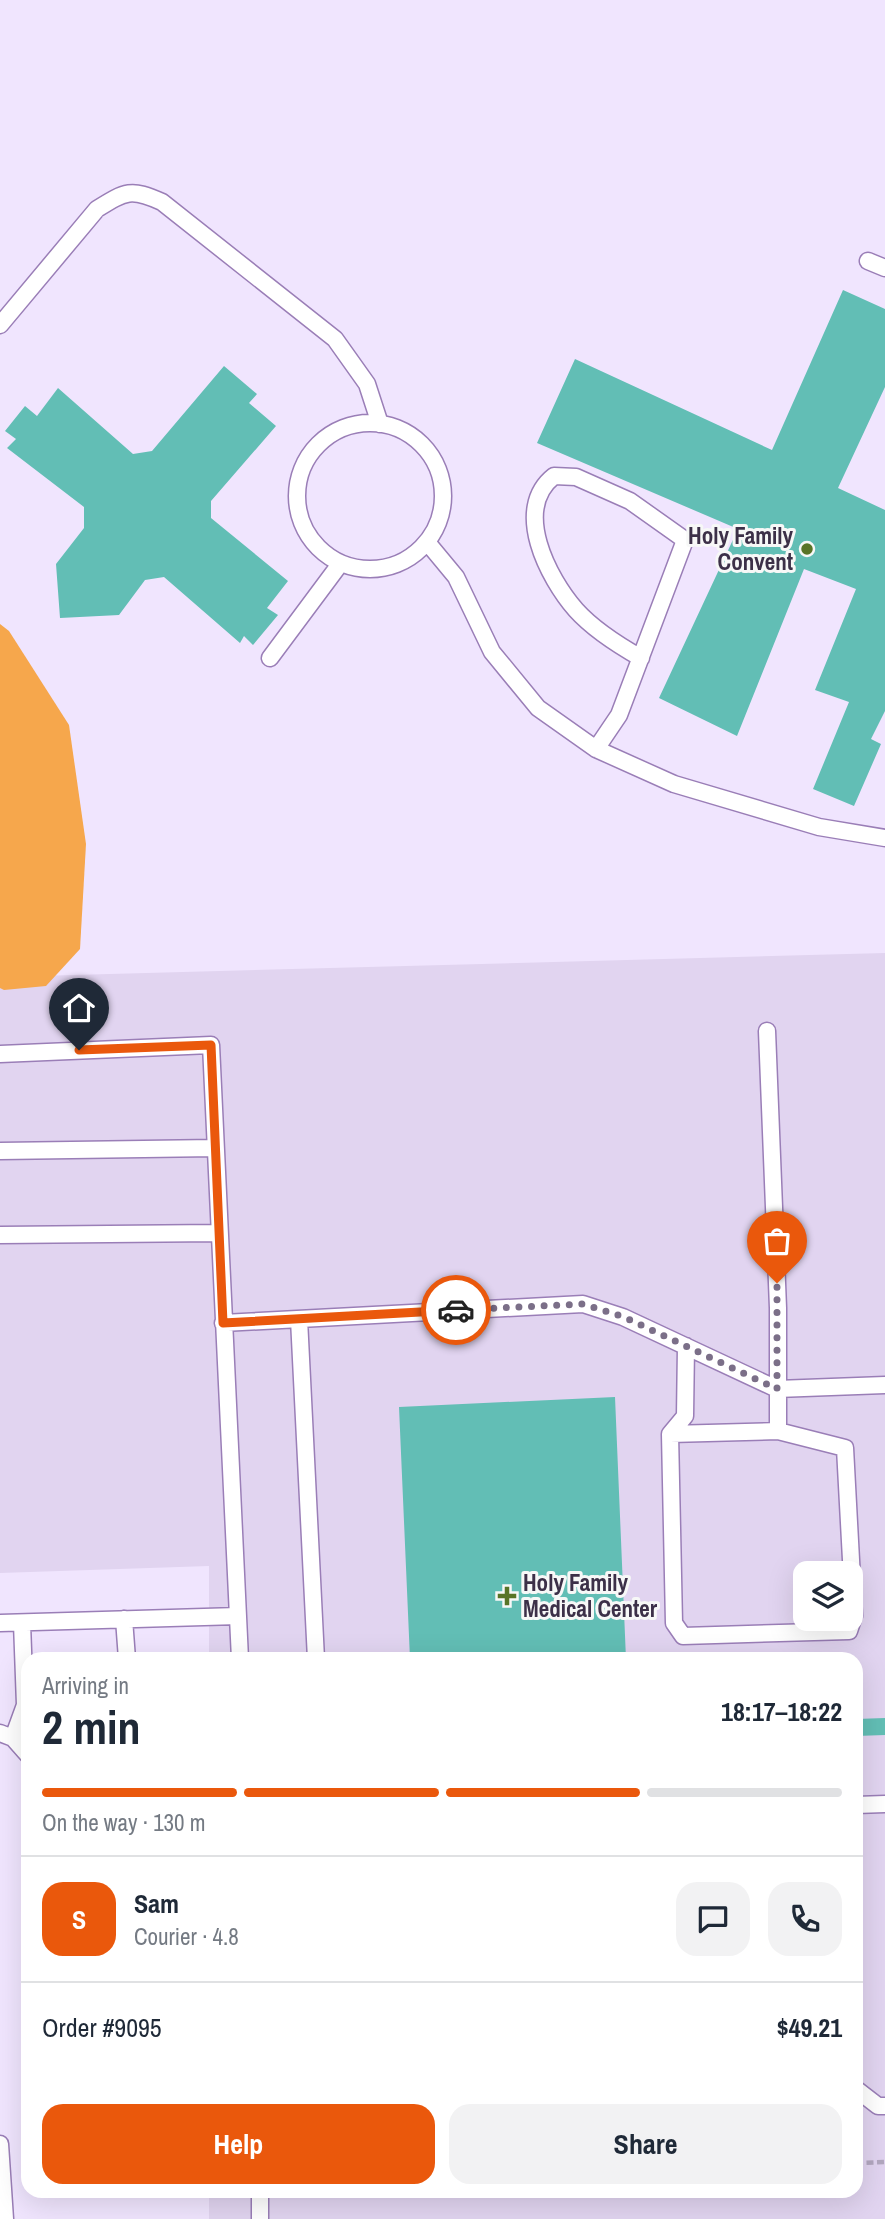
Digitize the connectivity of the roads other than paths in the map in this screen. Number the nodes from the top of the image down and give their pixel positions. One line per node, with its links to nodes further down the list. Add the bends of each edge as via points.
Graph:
1 (868, 261): 2 (lane)
2 (885, 268)
3 (0, 325): 4 (lane, via 97,209 137,191 162,202 335,339 367,384)
4 (380, 424): 5 (lane, via 416,439 438,469 443,507); 6 (lane, via 352,425 326,437 312,451 296,485 296,505 310,540)
5 (427, 542): 6 (lane, via 414,556 378,570); 9 (lane, via 456,577 492,652 530,699)
6 (340, 564): 7 (lane)
7 (270, 658)
8 (641, 658): 8 (lane, via 685,540 630,501 576,477 554,476 538,495 534,523 555,581 576,610 612,642); 9 (lane, via 619,715)
9 (596, 749): 10 (lane, via 674,784 819,827)
10 (885, 838)
11 (767, 1031): 21 (lane)
12 (0, 1054): 13 (lane, via 211,1045)
13 (215, 1148): 14 (lane); 15 (lane)
14 (0, 1151)
15 (218, 1233): 16 (lane); 18 (lane)
16 (0, 1235)
17 (299, 1319): 18 (lane); 19 (lane, via 583,1304); 31 (lane)
18 (223, 1323): 24 (lane)
19 (686, 1346): 21 (lane); 23 (lane, via 685,1416)
20 (885, 1385): 21 (lane)
21 (777, 1389): 22 (lane)
22 (778, 1431): 23 (lane); 23 (lane, via 845,1448 854,1616 849,1631 683,1636 674,1623)
23 (670, 1434)
24 (238, 1616): 25 (lane); 30 (lane)
25 (124, 1619): 27 (lane); 29 (lane)
26 (0, 1623): 27 (lane)
27 (22, 1623): 28 (lane)
28 (23, 1652)
29 (126, 1652)
30 (240, 1652)
31 (316, 1652)
32 (21, 1712): 33 (lane)
33 (7, 1735): 34 (lane)
34 (21, 1748)
35 (863, 1804): 36 (lane)
36 (885, 1804)
37 (863, 2098): 38 (lane)
38 (885, 2106)
39 (0, 2144): 41 (lane)
40 (260, 2198): 42 (lane)
41 (5, 2219)
42 (260, 2219)

